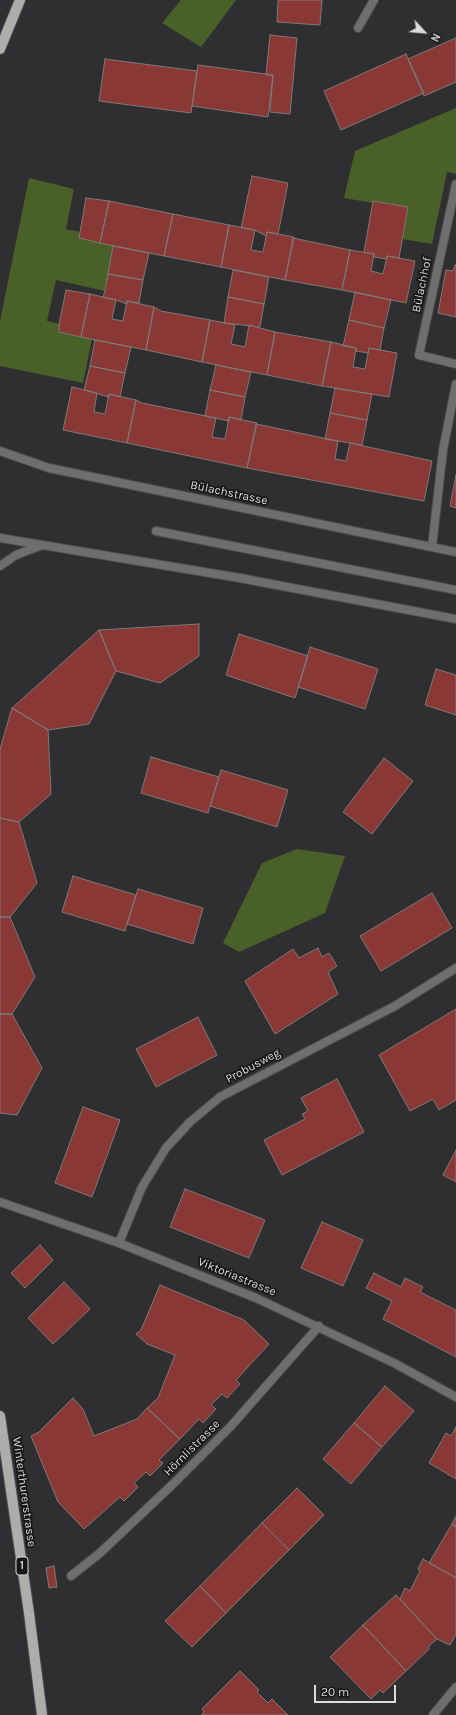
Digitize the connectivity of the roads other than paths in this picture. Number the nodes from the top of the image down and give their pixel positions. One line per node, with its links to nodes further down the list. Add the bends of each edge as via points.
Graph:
1 (20, 0): 4 (main road)
2 (374, 0): 3 (street)
3 (358, 28)
4 (0, 49)
5 (456, 184): 6 (street, Bülachhof, via 419,355)
6 (456, 364)
7 (456, 384): 12 (street, via 443,450)
8 (0, 451): 12 (street, Bülachstrasse, via 49,468)
9 (156, 532): 15 (street)
10 (0, 538): 11 (street)
11 (42, 544): 14 (street); 16 (street)
12 (432, 547): 13 (street, Bülachstrasse)
13 (456, 552)
14 (0, 566)
15 (456, 590)
16 (456, 619)
17 (456, 968): 19 (street, Probusweg, via 395,1006 220,1097 190,1122 166,1148 142,1187)
18 (0, 1202): 19 (street, Viktoriastrasse)
19 (119, 1243): 20 (street, Viktoriastrasse)
20 (319, 1326): 21 (street, Viktoriastrasse); 23 (street, Hörnlistrasse, via 231,1426 179,1479 100,1554)
21 (456, 1397)
22 (0, 1416): 25 (main road, Winterthurerstrasse / 1)
23 (70, 1576)
24 (456, 1687): 26 (street)
25 (42, 1715)
26 (433, 1715)

